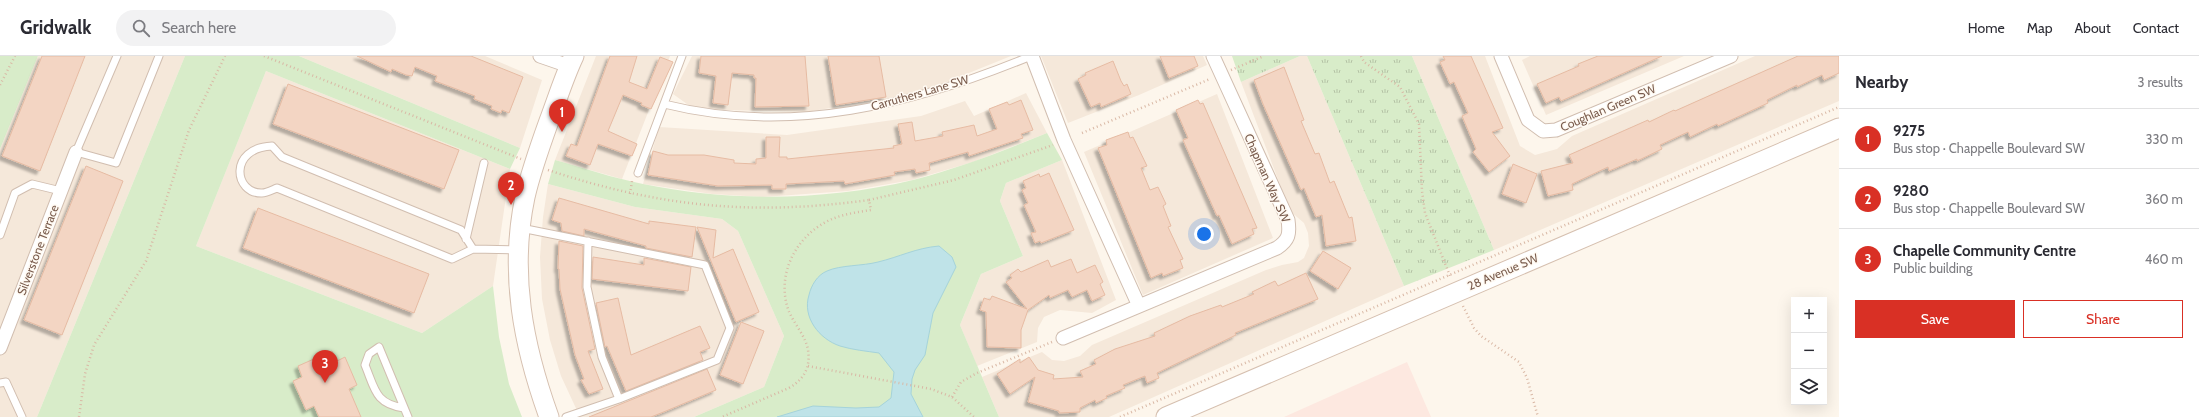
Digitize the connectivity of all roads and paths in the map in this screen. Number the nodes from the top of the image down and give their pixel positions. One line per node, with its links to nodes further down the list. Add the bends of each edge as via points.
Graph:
1 (15, 56): 17 (path)
2 (117, 56): 23 (lane)
3 (159, 56): 23 (lane, via 116,162)
4 (225, 56): 50 (path, via 189,130 146,261 94,345 85,374)
5 (264, 56): 24 (path)
6 (540, 56): 14 (street)
7 (682, 56): 18 (lane)
8 (1031, 56): 18 (lane, Carruthers Lane SW, via 949,87 888,105 839,114 788,118 738,116 698,113); 40 (street, via 1064,140)
9 (1213, 56): 40 (street, Chapman Way SW, via 1288,220 1290,232 1287,241 1277,248)
10 (1264, 56): 15 (path)
11 (1360, 56): 37 (path, via 1364,62 1400,87 1418,124 1425,213)
12 (1501, 56): 13 (street, Coughlan Green SW, via 1528,120 1543,131 1556,130)
13 (1731, 56)
14 (571, 61): 31 (main road, via 534,164)
15 (1231, 70)
16 (1205, 81): 21 (path)
17 (0, 85)
18 (664, 104): 27 (lane)
19 (1839, 108): 37 (path)
20 (1839, 128): 57 (main road, 28 Avenue SW)
21 (1082, 133)
22 (1054, 145): 30 (path, via 954,180)
23 (76, 152): 28 (street, Silverstone Terrace)
24 (522, 160)
25 (484, 163): 33 (lane)
26 (548, 170): 29 (path)
27 (638, 173): 29 (path, via 632,180)
28 (61, 191): 32 (lane, via 32,184 15,193); 41 (street, Silverstone Terrace)
29 (630, 194): 30 (path, via 681,203 749,209 808,207)
30 (869, 200): 44 (path, via 871,210 832,219 808,234 788,266 785,277 786,300 793,322 808,350)
31 (520, 228): 34 (lane); 36 (main road)
32 (0, 235)
33 (466, 239): 35 (lane); 35 (lane, via 461,230 282,157 272,146 259,147 246,155 241,163 240,176 245,186 254,192 263,194 277,188 452,259)
34 (588, 241): 47 (lane, via 587,287 602,357); 47 (lane, via 706,265 730,328 717,360)
35 (473, 249): 36 (lane)
36 (520, 250): 52 (main road, via 523,329 531,364)
37 (1450, 276): 38 (path); 56 (path)
38 (1452, 280)
39 (1461, 301): 58 (path, via 1477,332 1519,362 1527,378)
40 (1139, 306): 42 (street, Chapman Way SW)
41 (2, 335): 43 (street, Silverstone Terrace)
42 (1064, 338): 46 (path, via 977,373 961,382)
43 (0, 348)
44 (808, 366): 46 (path, via 915,385); 54 (path, via 802,378 789,388)
45 (0, 383): 49 (lane, via 6,382)
46 (952, 397): 55 (path)
47 (619, 399): 53 (lane)
48 (404, 408): 48 (lane, via 387,366 380,347 369,354 365,365 378,397 389,406); 51 (lane)
49 (22, 417)
50 (79, 417)
51 (408, 417)
52 (549, 417)
53 (566, 417)
54 (722, 417)
55 (974, 417)
56 (1120, 417)
57 (1166, 417)
58 (1538, 417)

